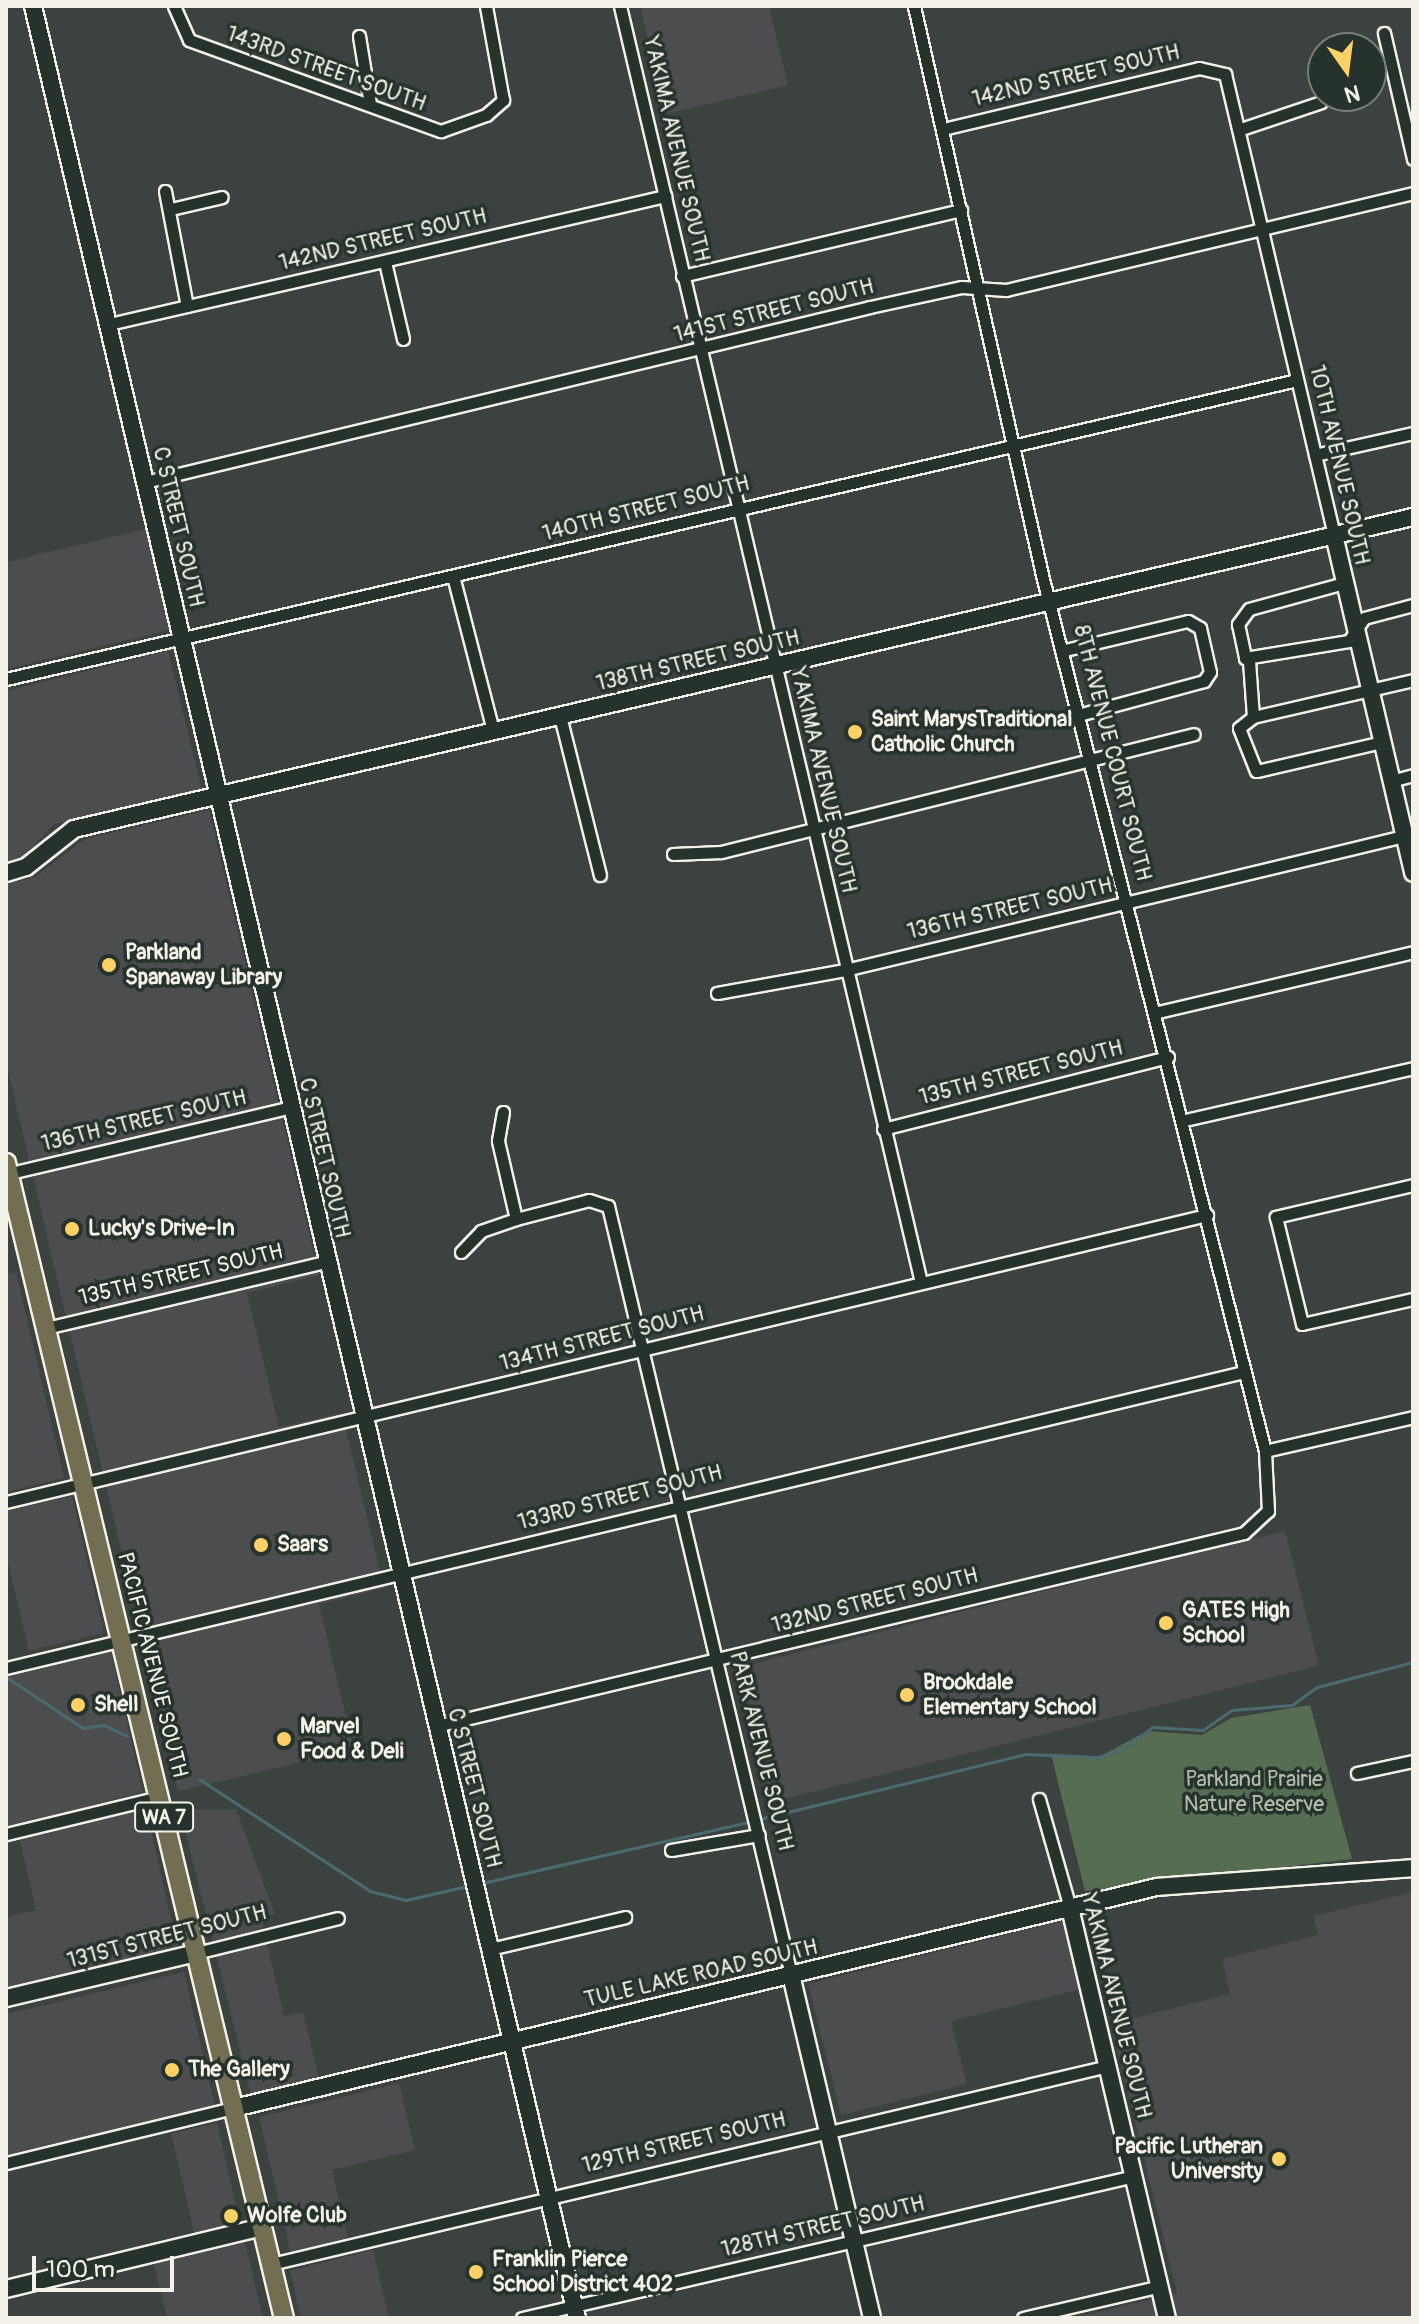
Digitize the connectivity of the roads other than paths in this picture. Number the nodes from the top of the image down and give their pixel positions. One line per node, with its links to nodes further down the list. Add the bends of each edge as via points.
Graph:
1 (33, 6): 25 (street, C STREET SOUTH)
2 (174, 6): 9 (street, 143RD STREET SOUTH, via 189,40)
3 (486, 6): 9 (street, 143RD STREET SOUTH, via 500,67 500,106 450,129)
4 (620, 6): 16 (street, YAKIMA AVENUE SOUTH)
5 (914, 6): 11 (street, 8TH AVENUE COURT SOUTH)
6 (359, 36): 9 (street)
7 (1387, 46): 13 (street)
8 (1219, 70): 11 (street, 142ND STREET SOUTH, via 1176,73); 12 (street, 10TH AVENUE SOUTH)
9 (370, 104)
10 (1307, 107): 12 (street)
11 (943, 129): 19 (street, 8TH AVENUE COURT SOUTH)
12 (1241, 129): 20 (street, 10TH AVENUE SOUTH)
13 (1413, 159)
14 (165, 191): 18 (street)
15 (1413, 193): 20 (street, 141ST STREET SOUTH)
16 (665, 196): 21 (street, 142ND STREET SOUTH); 22 (street, YAKIMA AVENUE SOUTH)
17 (222, 197): 18 (street)
18 (171, 209): 24 (street)
19 (961, 210): 22 (street); 23 (street, 8TH AVENUE COURT SOUTH)
20 (1260, 228): 23 (street, 141ST STREET SOUTH); 28 (street, 10TH AVENUE SOUTH)
21 (385, 262): 24 (street, 142ND STREET SOUTH); 26 (street)
22 (682, 276): 27 (street, YAKIMA AVENUE SOUTH)
23 (981, 289): 27 (street, 141ST STREET SOUTH, via 885,304); 30 (street, 8TH AVENUE COURT SOUTH)
24 (187, 306): 25 (street, 142ND STREET SOUTH)
25 (109, 324): 32 (street, C STREET SOUTH)
26 (403, 339)
27 (700, 350): 32 (street, 141ST STREET SOUTH); 33 (street, YAKIMA AVENUE SOUTH)
28 (1297, 380): 30 (street, 140TH STREET SOUTH); 31 (street, 10TH AVENUE SOUTH)
29 (1413, 433): 31 (street)
30 (1014, 444): 33 (street, 140TH STREET SOUTH); 38 (street, 8TH AVENUE COURT SOUTH)
31 (1315, 455): 35 (street, 10TH AVENUE SOUTH)
32 (145, 482): 41 (street, C STREET SOUTH)
33 (736, 508): 36 (street, 140TH STREET SOUTH); 44 (street, YAKIMA AVENUE SOUTH)
34 (1413, 517): 35 (street, 138TH STREET SOUTH)
35 (1334, 535): 37 (street, 10TH AVENUE SOUTH); 38 (street, 138TH STREET SOUTH)
36 (453, 576): 41 (street, 140TH STREET SOUTH); 51 (street)
37 (1344, 583): 40 (street, 10TH AVENUE SOUTH); 43 (street, via 1249,609 1238,627)
38 (1052, 601): 42 (street, 8TH AVENUE COURT SOUTH); 44 (street, 138TH STREET SOUTH)
39 (1413, 605): 40 (street, via 1364,618)
40 (1356, 631): 43 (street, via 1349,641); 47 (street, 10TH AVENUE SOUTH)
41 (181, 639): 45 (street, 140TH STREET SOUTH); 57 (street, C STREET SOUTH)
42 (1065, 650): 48 (street, 8TH AVENUE COURT SOUTH); 48 (street, via 1188,621 1200,628 1210,672 1204,681)
43 (1249, 661): 50 (street)
44 (773, 666): 49 (street, 138TH STREET SOUTH); 58 (street, YAKIMA AVENUE SOUTH)
45 (6, 679)
46 (1413, 680): 47 (street)
47 (1370, 690): 50 (street); 53 (street, 10TH AVENUE SOUTH)
48 (1082, 714): 54 (street, 8TH AVENUE COURT SOUTH)
49 (560, 716): 51 (street, 138TH STREET SOUTH); 63 (street)
50 (1248, 719): 53 (street, via 1240,736 1256,771)
51 (493, 731): 57 (street, 138TH STREET SOUTH)
52 (1193, 734): 54 (street)
53 (1382, 742): 56 (street, 10TH AVENUE SOUTH)
54 (1093, 758): 58 (street); 64 (street, 8TH AVENUE COURT SOUTH)
55 (1413, 775): 56 (street)
56 (1391, 781): 59 (street, 10TH AVENUE SOUTH)
57 (216, 796): 61 (street, 138TH STREET SOUTH, via 67,831 30,864); 71 (street, C STREET SOUTH)
58 (811, 826): 60 (street, via 692,858); 66 (street, YAKIMA AVENUE SOUTH)
59 (1404, 836): 62 (street, 10TH AVENUE SOUTH); 64 (street, 136TH STREET SOUTH)
60 (673, 854)
61 (6, 873)
62 (1413, 873)
63 (600, 875)
64 (1129, 902): 66 (street, 136TH STREET SOUTH); 68 (street, 8TH AVENUE COURT SOUTH)
65 (1413, 952): 68 (street)
66 (845, 970): 67 (street, 136TH STREET SOUTH); 74 (street, YAKIMA AVENUE SOUTH)
67 (717, 993)
68 (1158, 1012): 69 (street, 8TH AVENUE COURT SOUTH)
69 (1168, 1057): 73 (street, 8TH AVENUE COURT SOUTH); 74 (street, 135TH STREET SOUTH)
70 (1413, 1068): 73 (street)
71 (291, 1107): 75 (street, 136TH STREET SOUTH); 80 (street, C STREET SOUTH)
72 (503, 1112): 78 (street, via 498,1141)
73 (1185, 1120): 77 (street, 8TH AVENUE COURT SOUTH)
74 (883, 1129): 81 (street, YAKIMA AVENUE SOUTH)
75 (7, 1170): 83 (main road, PACIFIC AVENUE SOUTH / WA 7)
76 (1413, 1185): 82 (street, via 1276,1217 1302,1324)
77 (1207, 1215): 81 (street, 134TH STREET SOUTH); 85 (street, 8TH AVENUE COURT SOUTH)
78 (516, 1219): 79 (street, via 481,1231); 84 (street, PARK AVENUE SOUTH, via 598,1200 611,1213)
79 (461, 1252)
80 (325, 1262): 83 (street, 135TH STREET SOUTH); 87 (street, C STREET SOUTH)
81 (921, 1282): 84 (street, 134TH STREET SOUTH)
82 (1413, 1299)
83 (46, 1328): 89 (main road, PACIFIC AVENUE SOUTH / WA 7)
84 (642, 1350): 87 (street, 134TH STREET SOUTH); 91 (street, PARK AVENUE SOUTH)
85 (1244, 1372): 88 (street, 8TH AVENUE COURT SOUTH); 91 (street, 133RD STREET SOUTH)
86 (1413, 1417): 88 (street)
87 (362, 1418): 89 (street, 134TH STREET SOUTH); 93 (street, C STREET SOUTH)
88 (1265, 1451): 92 (street, 8TH AVENUE COURT SOUTH)
89 (83, 1484): 90 (street, 134TH STREET SOUTH); 94 (main road, PACIFIC AVENUE SOUTH / WA 7)
90 (6, 1502)
91 (679, 1504): 93 (street, 133RD STREET SOUTH); 95 (street, PARK AVENUE SOUTH)
92 (1268, 1511): 95 (street, 132ND STREET SOUTH, via 1244,1533)
93 (400, 1572): 94 (street, 133RD STREET SOUTH); 97 (street, C STREET SOUTH)
94 (121, 1640): 96 (street, 133RD STREET SOUTH); 100 (main road, PACIFIC AVENUE SOUTH / WA 7)
95 (716, 1659): 97 (street, 132ND STREET SOUTH); 103 (street, PARK AVENUE SOUTH)
96 (6, 1668)
97 (436, 1726): 109 (street, C STREET SOUTH)
98 (1413, 1761): 99 (street)
99 (1357, 1773)
100 (159, 1797): 102 (street); 110 (main road, PACIFIC AVENUE SOUTH / WA 7)
101 (1039, 1799): 106 (street, YAKIMA AVENUE SOUTH)
102 (6, 1834)
103 (759, 1835): 104 (street); 111 (street, PARK AVENUE SOUTH)
104 (671, 1850)
105 (1413, 1868): 106 (street, TULE LAKE ROAD SOUTH, via 1170,1885)
106 (1070, 1908): 111 (street, TULE LAKE ROAD SOUTH); 114 (street, YAKIMA AVENUE SOUTH)
107 (625, 1917): 109 (street)
108 (338, 1918): 110 (street, 131ST STREET SOUTH)
109 (490, 1949): 113 (street, C STREET SOUTH)
110 (196, 1953): 112 (street, 131ST STREET SOUTH); 115 (main road, PACIFIC AVENUE SOUTH / WA 7)
111 (791, 1975): 113 (street, TULE LAKE ROAD SOUTH); 116 (street, PARK AVENUE SOUTH)
112 (6, 1998)
113 (513, 2041): 115 (street, TULE LAKE ROAD SOUTH); 119 (street, C STREET SOUTH)
114 (1108, 2066): 116 (street, 129TH STREET SOUTH); 118 (street, YAKIMA AVENUE SOUTH)
115 (234, 2108): 117 (street, TULE LAKE ROAD SOUTH); 120 (main road, PACIFIC AVENUE SOUTH / WA 7)
116 (829, 2133): 119 (street, 129TH STREET SOUTH); 121 (street, PARK AVENUE SOUTH)
117 (6, 2163)
118 (1134, 2176): 121 (street, 128TH STREET SOUTH); 123 (street, YAKIMA AVENUE SOUTH)
119 (549, 2196): 122 (street, 129TH STREET SOUTH); 125 (street, C STREET SOUTH)
120 (262, 2227): 122 (main road, PACIFIC AVENUE SOUTH / WA 7); 124 (street)
121 (854, 2242): 125 (street, 128TH STREET SOUTH); 128 (street, PARK AVENUE SOUTH)
122 (271, 2264): 126 (main road, PACIFIC AVENUE SOUTH / WA 7)
123 (1160, 2286): 129 (street); 130 (street, YAKIMA AVENUE SOUTH)
124 (6, 2289)
125 (575, 2312): 127 (street, 128TH STREET SOUTH)
126 (284, 2318)
127 (522, 2318)
128 (872, 2318)
129 (1023, 2318)
130 (1167, 2318)

